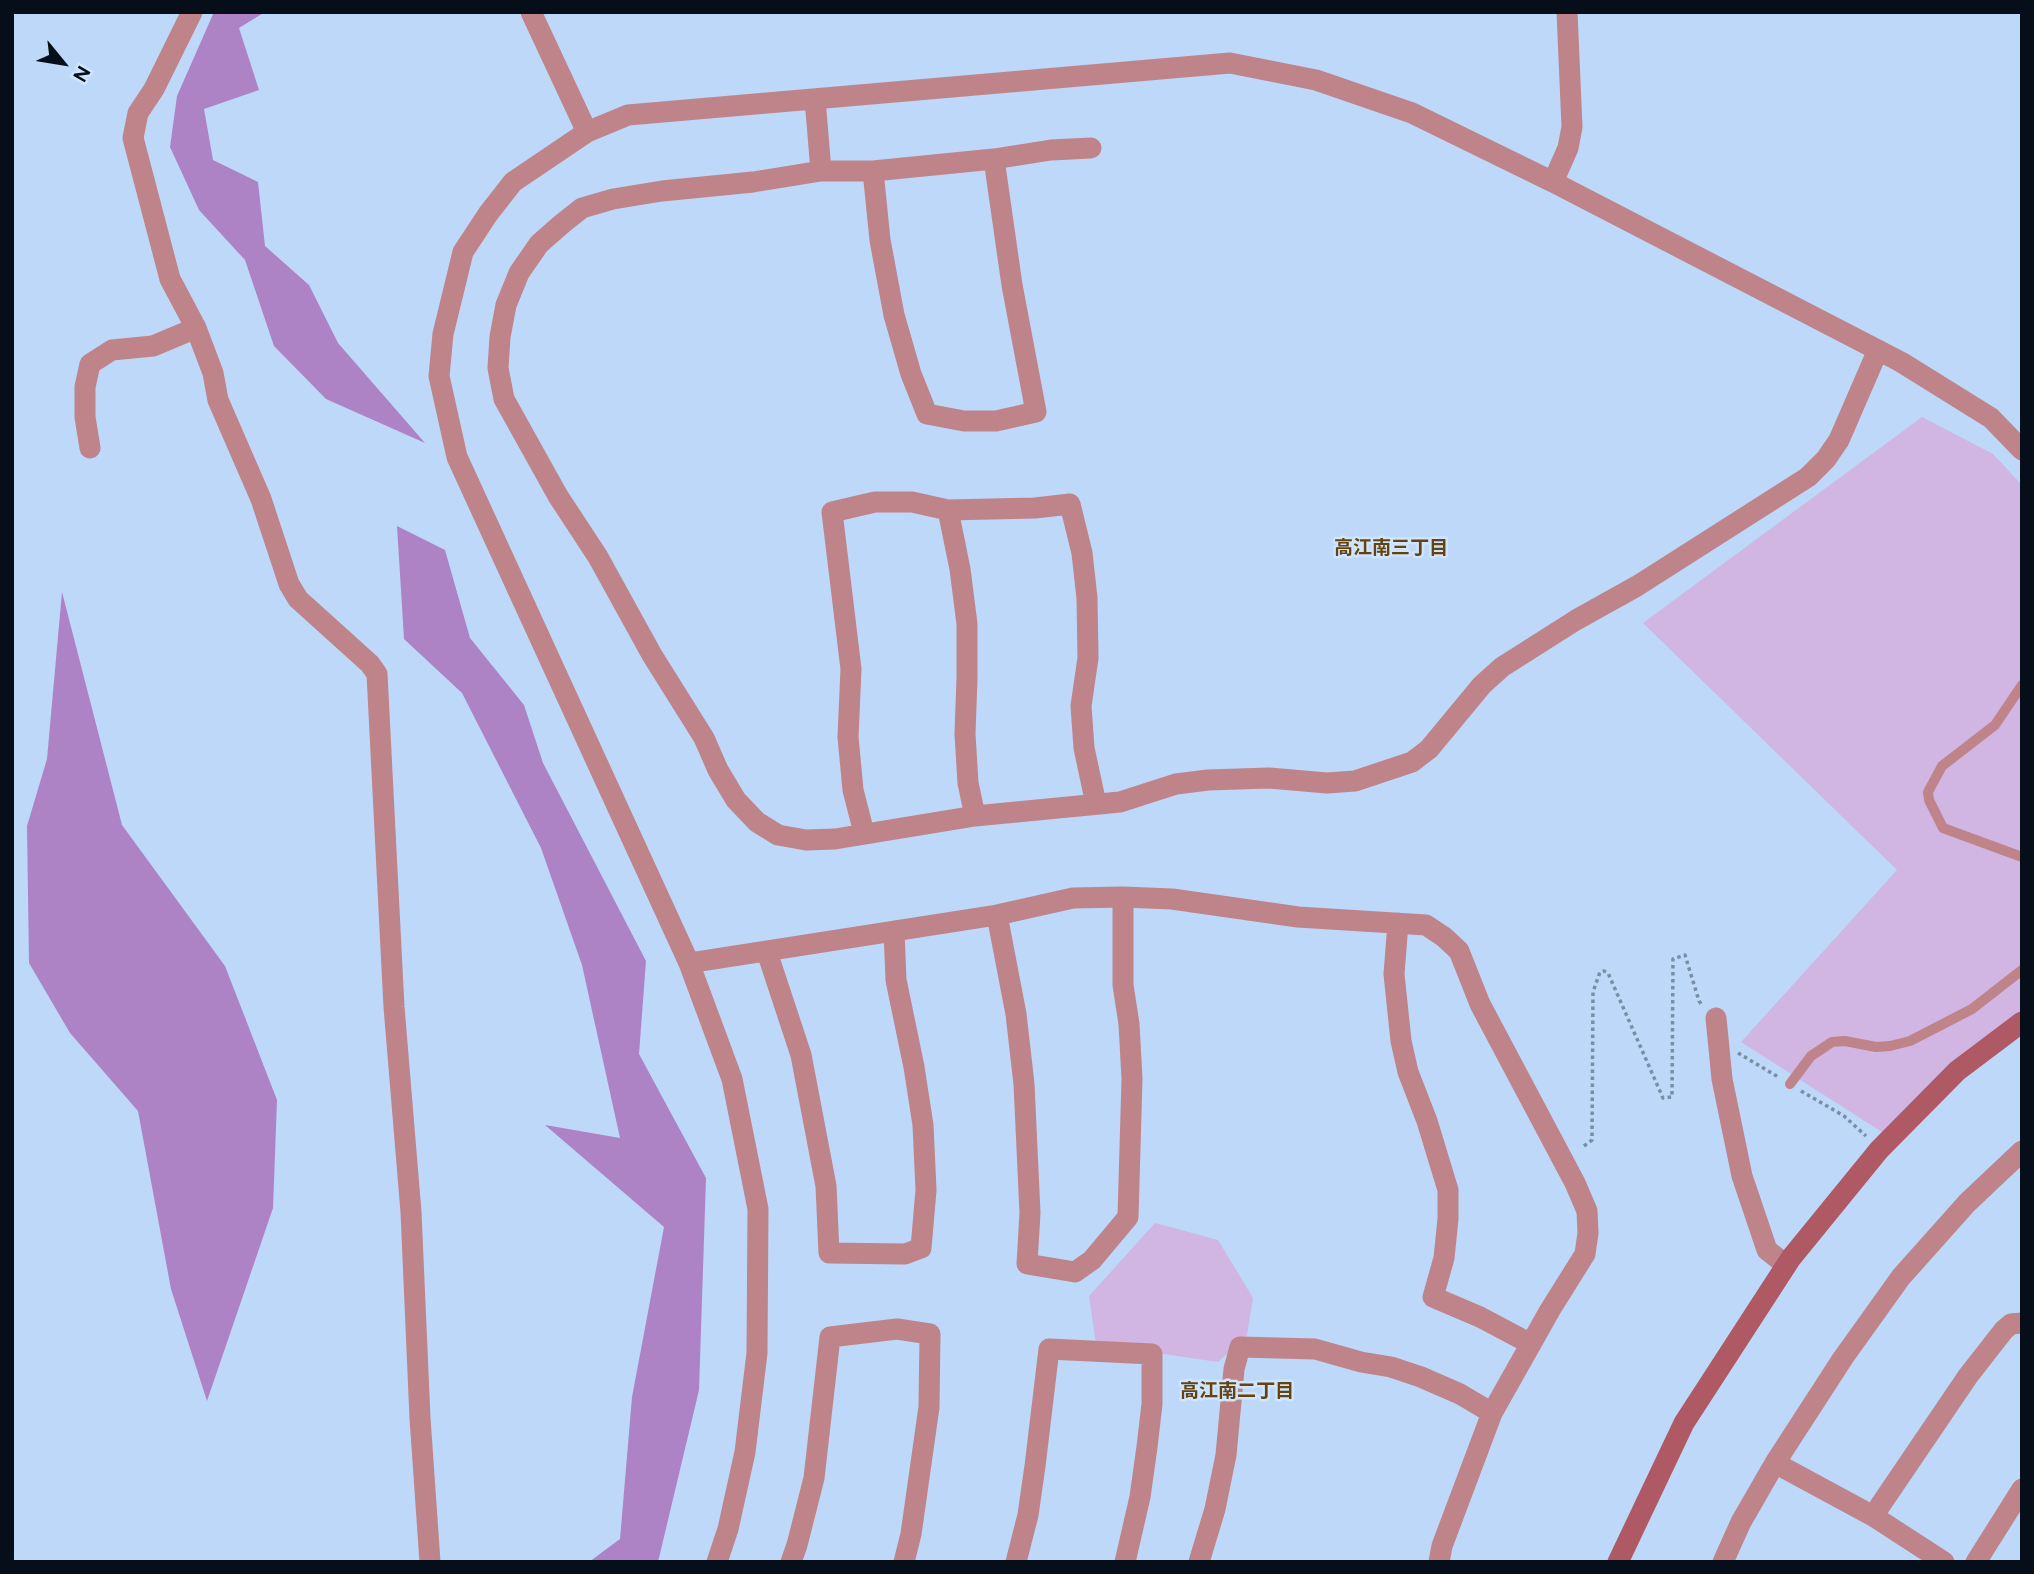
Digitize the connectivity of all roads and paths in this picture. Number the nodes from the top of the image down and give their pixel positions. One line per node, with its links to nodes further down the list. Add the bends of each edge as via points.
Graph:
1 (192, 12): 11 (street, via 138,113 133,138 170,279)
2 (531, 12): 5 (street)
3 (1567, 12): 10 (street, via 1572,127)
4 (815, 99): 5 (street, via 628,115); 9 (street); 10 (street, via 1230,63 1316,80 1412,113)
5 (587, 132): 26 (street, via 513,182 463,252 443,334 439,376 457,457)
6 (1091, 148): 7 (street)
7 (993, 159): 8 (street); 8 (street, via 1036,412 996,421 927,414 894,316)
8 (873, 171): 9 (street)
9 (821, 172): 19 (street, via 662,191 582,208 539,244 519,273 506,304 498,368 504,399 522,435 598,557 736,800 778,835 806,840)
10 (1553, 182): 12 (street)
11 (196, 328): 13 (street, via 153,346 112,350 90,363 85,416); 41 (street, via 218,400 261,499 289,584 298,599 377,674)
12 (1878, 350): 14 (street, via 1991,418); 17 (street, via 1839,440 1808,477 1502,667 1412,762 1355,781 1208,780)
13 (90, 448)
14 (2022, 450)
15 (948, 510): 17 (street, via 1070,504 1087,598 1088,658 1081,706); 18 (street, via 967,624 965,734); 19 (street, via 912,502 875,502 832,512 851,669 848,737 853,790)
16 (2022, 685): 20 (lane, via 1996,725 1942,766 1928,792 1943,828)
17 (1096, 804): 18 (street)
18 (975, 816): 19 (street)
19 (864, 833)
20 (2022, 857)
21 (1124, 897): 22 (street, via 1073,898); 22 (street, via 1123,985 1132,1079 1128,1217 1092,1260 1075,1272 1027,1264 1030,1213 1024,1084); 23 (street)
22 (997, 915): 24 (street)
23 (1398, 923): 35 (street, via 1394,974 1401,1041 1448,1190 1444,1258 1433,1297); 35 (street, via 1426,925 1459,951 1480,1004 1587,1210 1585,1254)
24 (894, 931): 25 (street); 25 (street, via 896,981 923,1125 926,1190 922,1248 905,1254 828,1253 826,1186 802,1055)
25 (767, 951): 26 (street)
26 (689, 963): 42 (street, via 732,1079 758,1209 757,1353 745,1452)
27 (2022, 970): 30 (lane, via 1972,1009 1910,1041 1876,1047 1832,1042 1811,1056)
28 (1716, 1017): 31 (path, via 1699,1001 1685,955 1673,959 1672,1097 1663,1098 1608,973 1600,972 1593,992 1592,1140); 33 (street, via 1742,1176 1767,1250)
29 (2020, 1028): 33 (street, via 1957,1071 1879,1150)
30 (1790, 1084)
31 (1584, 1146)
32 (2022, 1151): 37 (street, via 1967,1203 1901,1277)
33 (1786, 1265): 49 (street, via 1684,1423)
34 (2022, 1323): 39 (street, via 2004,1330)
35 (1531, 1344): 36 (street)
36 (1493, 1413): 47 (street, via 1460,1394 1391,1367 1315,1349 1240,1347 1226,1455); 48 (street)
37 (1775, 1463): 39 (street); 40 (street, via 1741,1522)
38 (2022, 1489): 51 (street)
39 (1873, 1516): 50 (street)
40 (1727, 1560)
41 (430, 1562)
42 (717, 1562)
43 (791, 1562): 44 (street, via 814,1478 830,1337 897,1329 930,1334 929,1407)
44 (904, 1562)
45 (1016, 1562): 46 (street, via 1028,1515 1049,1349 1152,1354 1152,1404 1140,1497)
46 (1125, 1562)
47 (1199, 1562)
48 (1439, 1562)
49 (1618, 1562)
50 (1944, 1562)
51 (1976, 1562)

